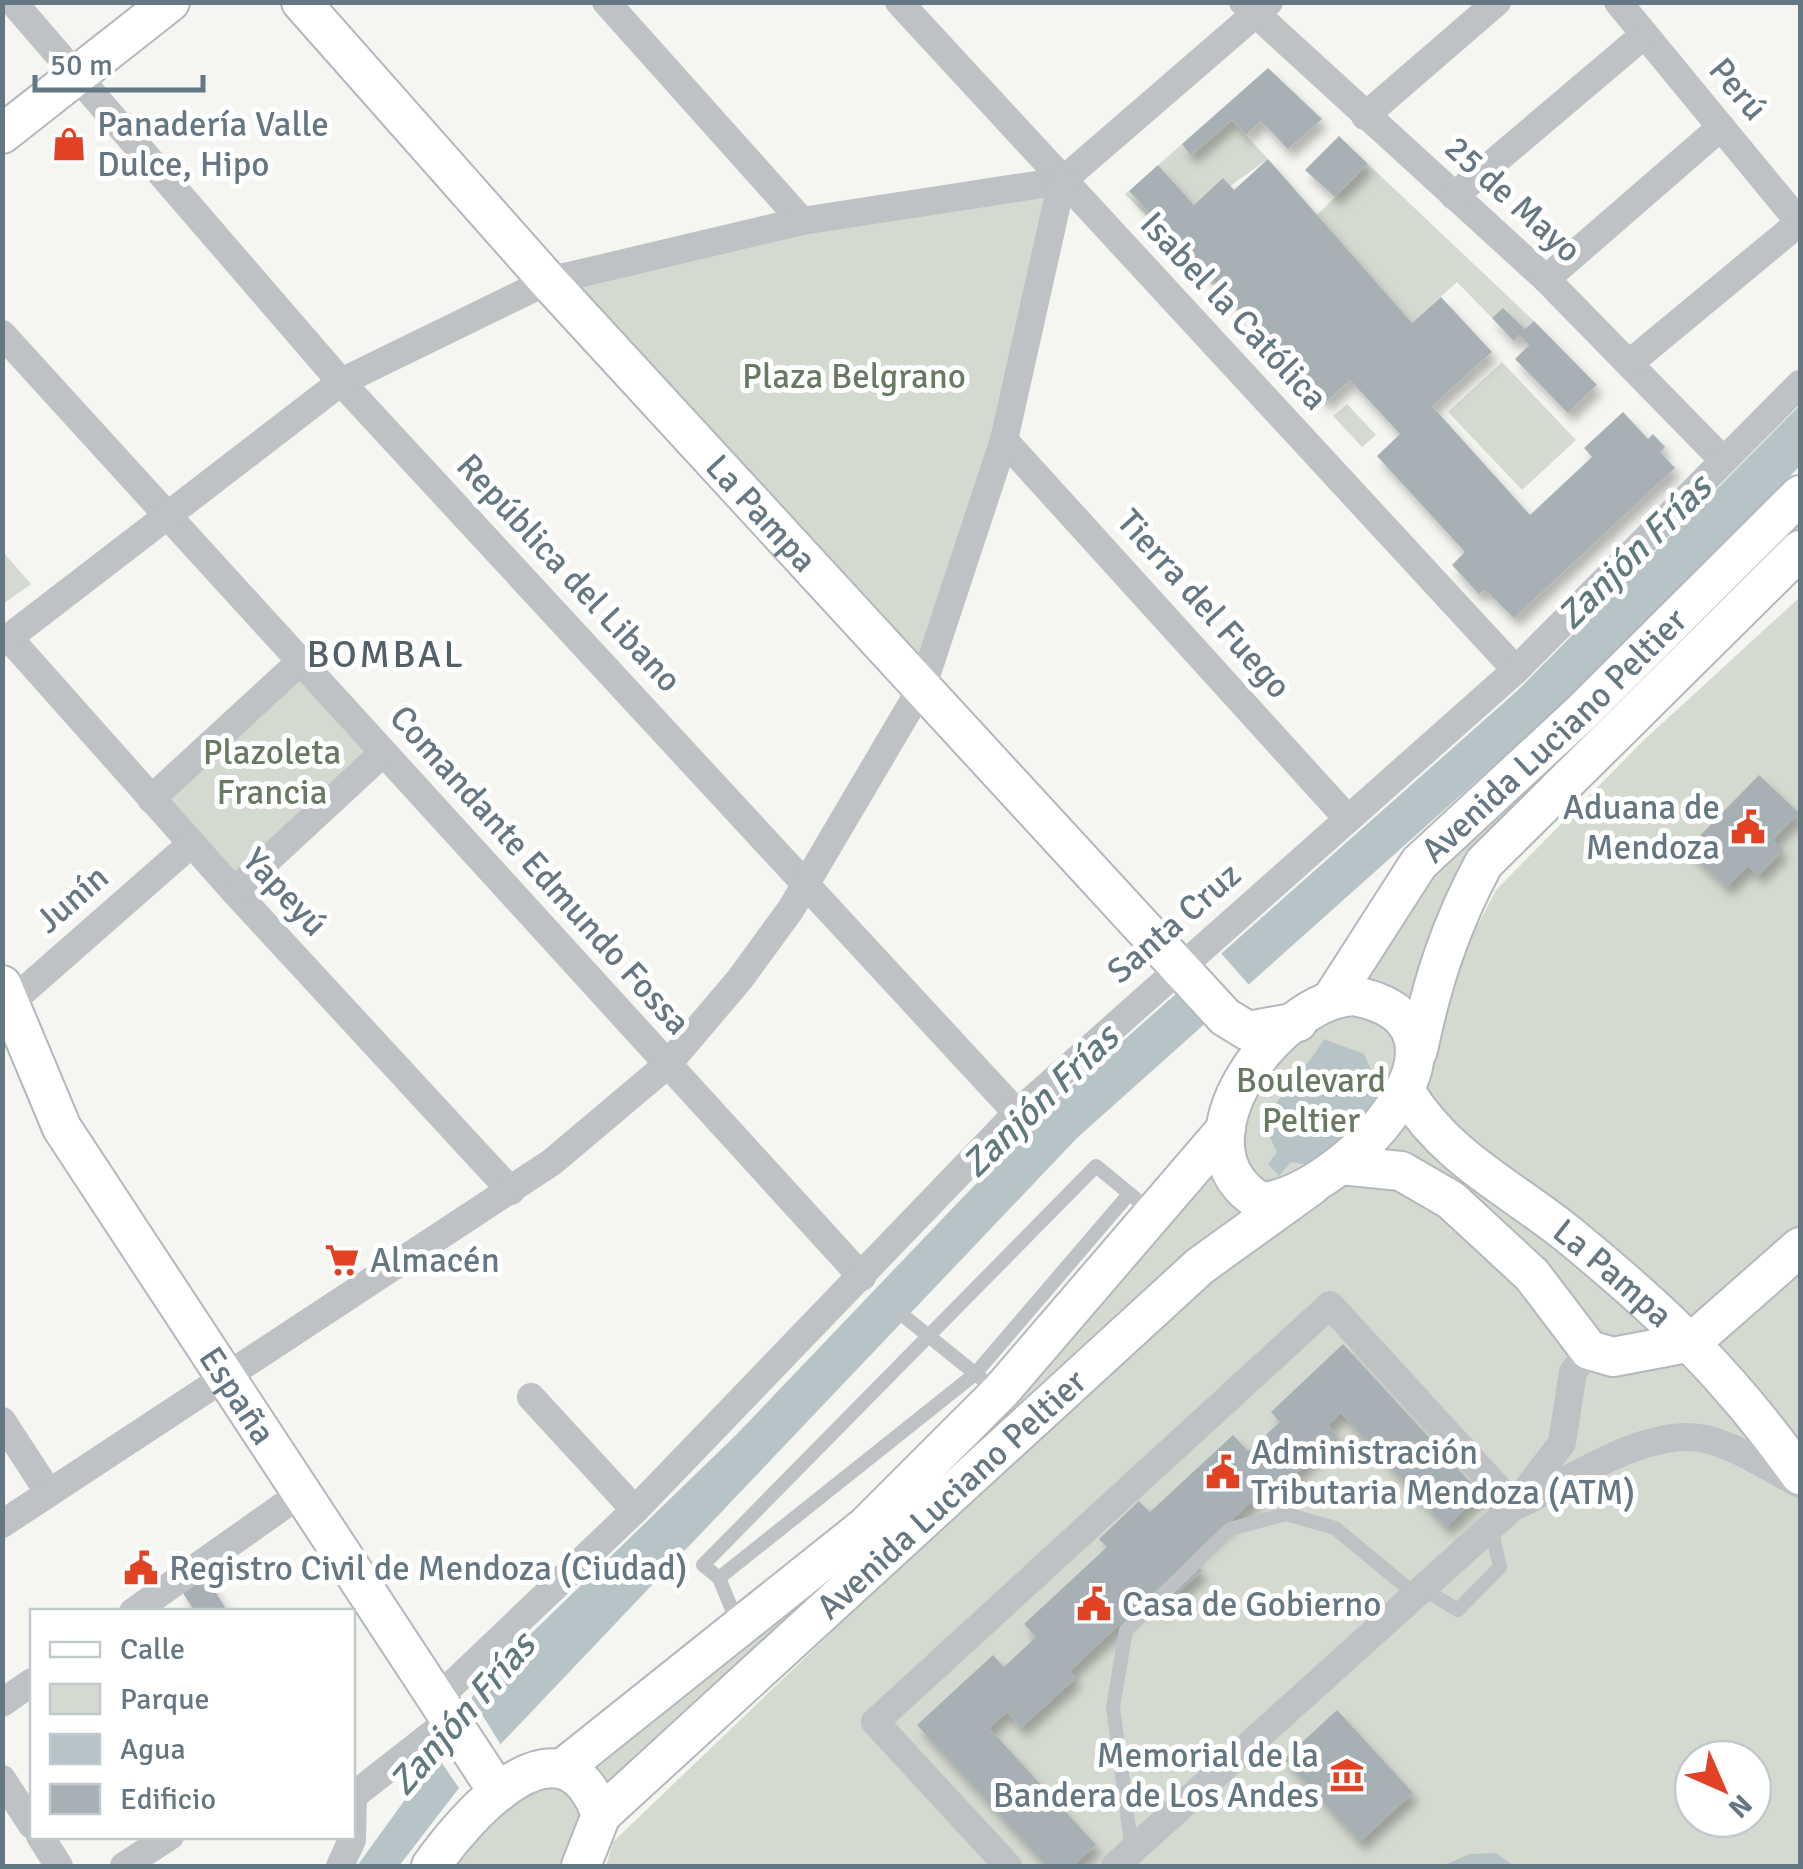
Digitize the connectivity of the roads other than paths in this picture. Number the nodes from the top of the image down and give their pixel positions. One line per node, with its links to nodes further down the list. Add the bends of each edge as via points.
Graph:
1 (13, 2): 10 (street, República del Libano)
2 (170, 2): 10 (main road)
3 (301, 2): 19 (main road, La Pampa)
4 (606, 2): 16 (street)
5 (900, 2): 14 (street, Isabel la Católica)
6 (1497, 2): 11 (street)
7 (1618, 2): 9 (street, Perú)
8 (1255, 7): 11 (street, 25 de Mayo); 14 (street)
9 (1644, 34): 12 (street, Perú); 15 (street)
10 (74, 78): 13 (main road); 22 (street, República del Libano)
11 (1365, 116): 15 (street, 25 de Mayo)
12 (1721, 127): 17 (street, Perú); 18 (street)
13 (2, 134)
14 (1062, 181): 16 (street); 24 (street); 31 (street, Isabel la Católica)
15 (1454, 196): 18 (street, 25 de Mayo)
16 (802, 222): 19 (street)
17 (1800, 222): 21 (street)
18 (1546, 279): 21 (street, 25 de Mayo)
19 (548, 281): 22 (street); 32 (main road, La Pampa)
20 (2, 334): 27 (street, Comandante Edmundo Fossa)
21 (1632, 362): 25 (street, 25 de Mayo)
22 (341, 382): 27 (street); 37 (street, República del Libano)
23 (1800, 384): 25 (street, Santa Cruz)
24 (1004, 440): 32 (street); 35 (street, Tierra del Fuego)
25 (1723, 460): 31 (street, Santa Cruz)
26 (1800, 495): 40 (main road, Avenida Luciano Peltier, via 1419,863)
27 (166, 515): 29 (street); 30 (street, Comandante Edmundo Fossa)
28 (1800, 550): 44 (main road, Avenida Luciano Peltier, via 1484,863 1452,922)
29 (6, 640): 34 (street, Yapeyú)
30 (300, 662): 33 (street, Comandante Edmundo Fossa); 34 (street)
31 (1516, 670): 35 (street, Santa Cruz)
32 (923, 685): 37 (street); 39 (main road, La Pampa)
33 (383, 753): 38 (street); 45 (street, Comandante Edmundo Fossa)
34 (152, 799): 36 (street, Yapeyú)
35 (1348, 819): 39 (street, Santa Cruz)
36 (191, 844): 38 (street, Yapeyú); 41 (street, Junín)
37 (806, 884): 45 (street, via 758,957); 48 (street, República del Libano)
38 (234, 891): 51 (street, Yapeyú)
39 (1184, 973): 42 (main road, La Pampa); 48 (street, Santa Cruz)
40 (1333, 997): 43 (main road); 44 (main road, via 1393,1008)
41 (5, 1000): 59 (main road, España, via 62,1128)
42 (1222, 1014): 43 (main road, via 1248,1031); 46 (main road, La Pampa, via 1240,1057)
43 (1298, 1022): 46 (main road)
44 (1418, 1050): 47 (main road)
45 (667, 1065): 51 (street); 54 (street, Comandante Edmundo Fossa)
46 (1234, 1089): 49 (main road)
47 (1406, 1091): 50 (main road, via 1374,1135); 57 (main road, La Pampa, via 1442,1142 1556,1225)
48 (1017, 1113): 54 (street, Santa Cruz)
49 (1226, 1130): 50 (main road, via 1233,1178 1260,1202); 52 (main road, Avenida Luciano Peltier)
50 (1326, 1176): 58 (main road, La Pampa, via 1401,1171 1451,1200 1532,1275); 82 (main road, Avenida Luciano Peltier, via 1200,1266)
51 (511, 1192): 59 (street)
52 (1140, 1203): 56 (lane, via 1096,1166); 60 (main road, Avenida Luciano Peltier)
53 (1800, 1248): 57 (main road)
54 (862, 1276): 68 (street, Santa Cruz)
55 (905, 1317): 56 (lane)
56 (927, 1338): 60 (lane); 71 (lane, via 703,1566)
57 (1692, 1342): 58 (main road, via 1639,1356); 63 (main road, La Pampa, via 1754,1410)
58 (1589, 1350): 67 (street, via 1573,1372 1562,1443)
59 (227, 1376): 65 (main road, España); 66 (street)
60 (988, 1382): 71 (lane); 74 (main road, Avenida Luciano Peltier, via 866,1526)
61 (531, 1397): 68 (street)
62 (2, 1421): 66 (street)
63 (1800, 1475)
64 (1800, 1484): 67 (street, via 1716,1443 1687,1437 1630,1452)
65 (303, 1492): 73 (street); 77 (main road, España)
66 (49, 1493): 69 (street)
67 (1514, 1506): 70 (street); 93 (street, via 1330,1305 875,1722)
68 (634, 1510): 77 (street, Santa Cruz)
69 (2, 1524)
70 (1491, 1527): 72 (street); 72 (lane, via 1500,1567 1458,1610)
71 (719, 1578): 74 (lane)
72 (1420, 1592): 87 (street); 87 (lane, via 1334,1528 1286,1514 1230,1529 1126,1630 1112,1707)
73 (136, 1609)
74 (740, 1629): 78 (main road, Avenida Luciano Peltier)
75 (30, 1683): 76 (street)
76 (2, 1703)
77 (448, 1715): 80 (main road, España); 81 (street, Santa Cruz)
78 (563, 1768): 80 (main road); 82 (main road, via 586,1784)
79 (2, 1779): 83 (street)
80 (489, 1779): 91 (main road)
81 (355, 1793)
82 (601, 1815): 92 (main road)
83 (30, 1822)
84 (42, 1839): 88 (street)
85 (165, 1839): 89 (street)
86 (352, 1839): 90 (street, Santa Cruz)
87 (1124, 1859)
88 (60, 1866)
89 (124, 1866)
90 (340, 1866)
91 (431, 1866)
92 (581, 1866)
93 (1008, 1866)

